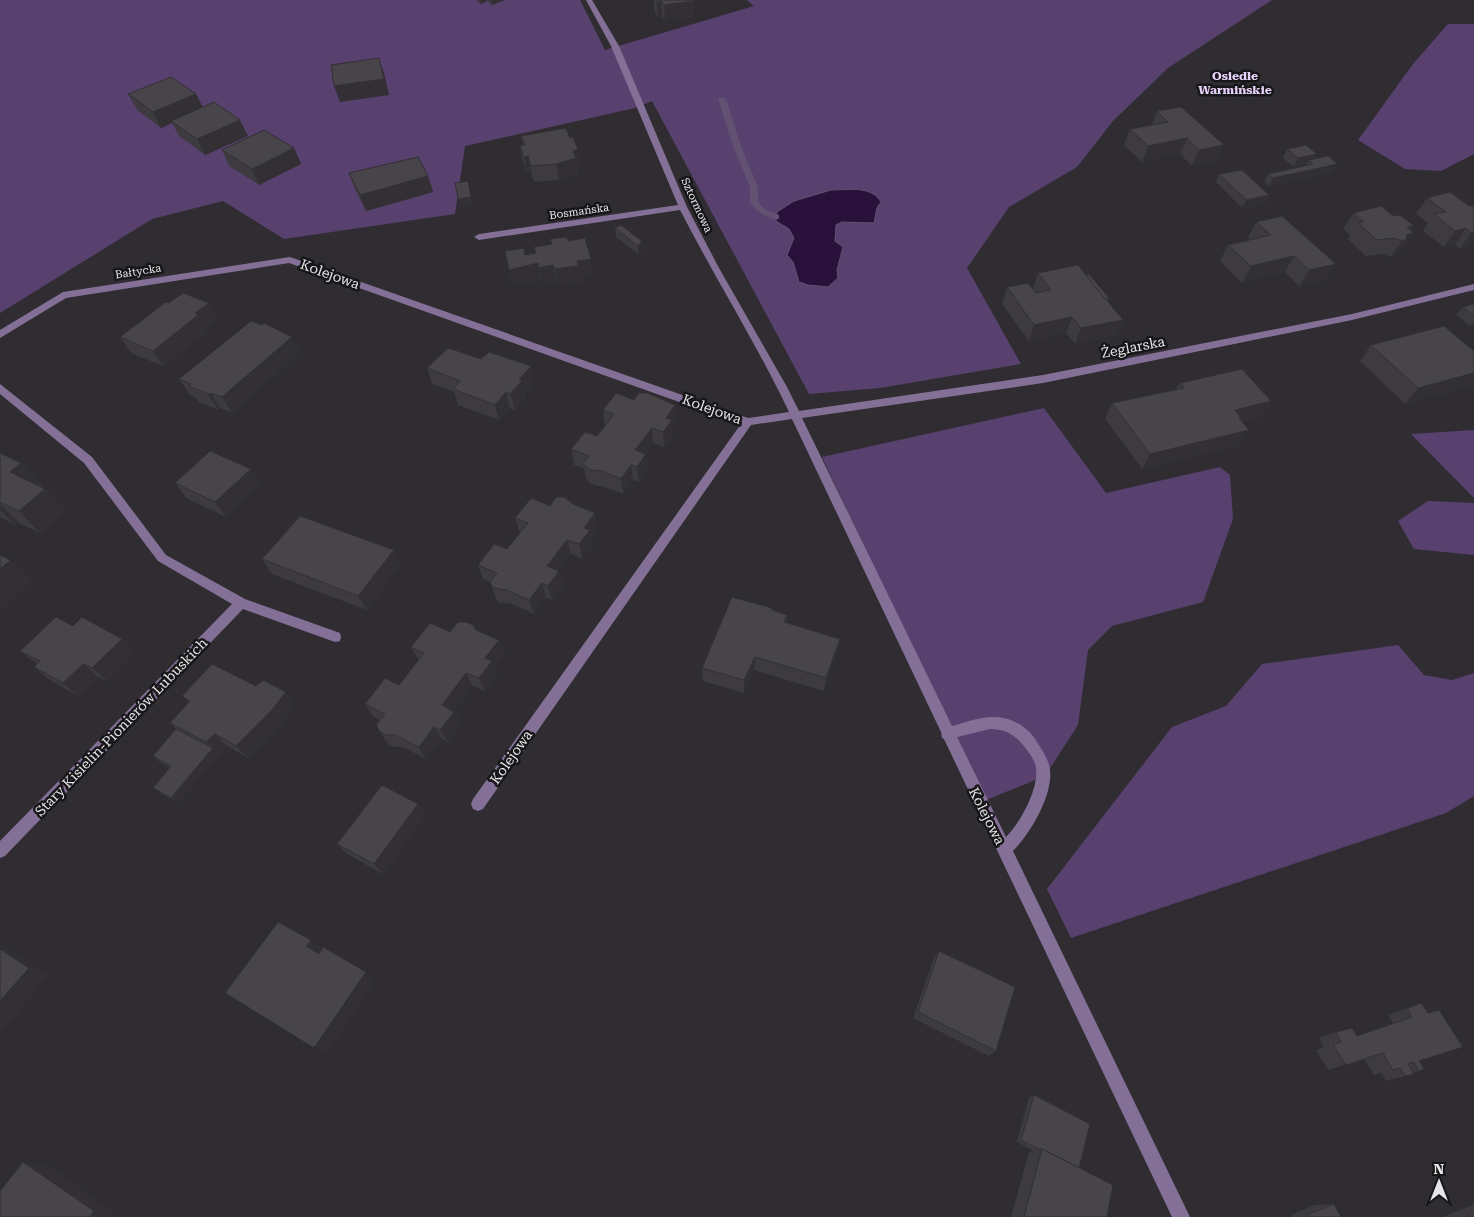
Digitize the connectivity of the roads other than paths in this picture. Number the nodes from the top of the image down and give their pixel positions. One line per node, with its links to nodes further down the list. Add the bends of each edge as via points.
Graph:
1 (589, 0): 2 (street, Sztormowa, via 615,46)
2 (682, 207): 3 (street, Bosmańska); 8 (street, Sztormowa, via 782,387)
3 (479, 238)
4 (290, 260): 6 (street, Bałtycka, via 63,295); 9 (street, Kolejowa)
5 (1474, 288): 8 (street, Żeglarska, via 1352,317 1043,379)
6 (0, 335)
7 (0, 388): 10 (street, via 88,460 162,558)
8 (793, 415): 9 (street, Żeglarska); 12 (street, Kolejowa)
9 (748, 422): 13 (street, Kolejowa)
10 (241, 603): 11 (street); 15 (street, Stary Kisielin-Pionierów Lubuskich)
11 (335, 637)
12 (948, 734): 14 (street, Kolejowa); 14 (street, via 973,726 1004,724 1026,737 1037,754 1043,768 1043,785 1021,832)
13 (478, 804)
14 (1004, 849): 16 (street, Kolejowa)
15 (0, 851)
16 (1181, 1217)

